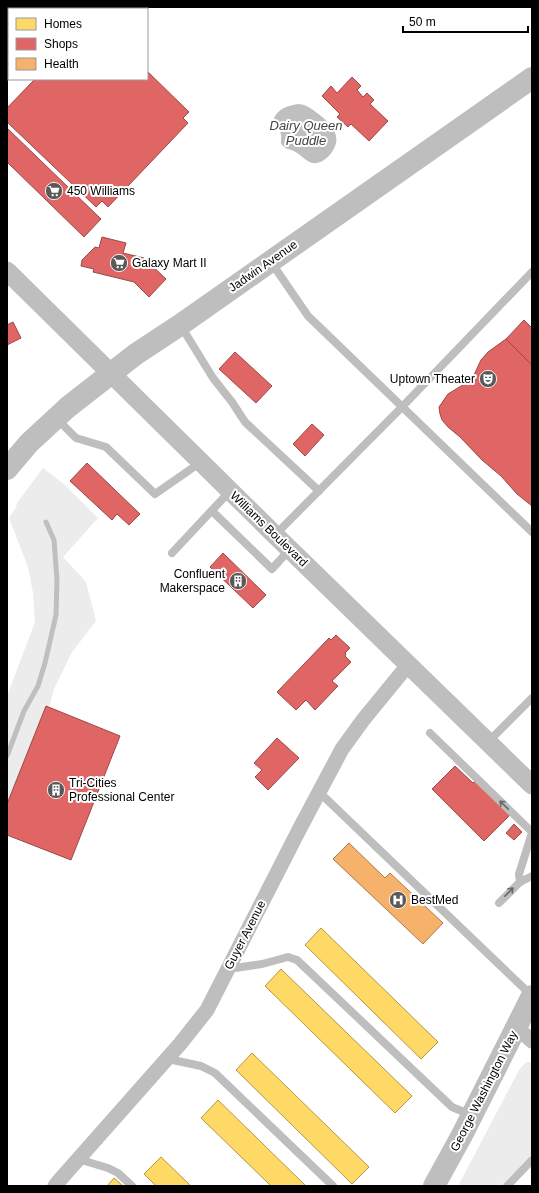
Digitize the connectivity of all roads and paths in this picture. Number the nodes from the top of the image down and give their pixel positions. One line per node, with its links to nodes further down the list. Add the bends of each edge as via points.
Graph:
1 (532, 78): 2 (main road, Jadwin Avenue)
2 (271, 261): 5 (main road, Jadwin Avenue); 7 (lane, via 308,316)
3 (7, 271): 6 (street, Williams Boulevard)
4 (532, 272): 7 (lane)
5 (180, 325): 6 (main road, Jadwin Avenue); 12 (lane, via 213,378 245,422)
6 (111, 374): 8 (main road, Jadwin Avenue); 9 (street, Williams Boulevard)
7 (402, 407): 12 (lane); 14 (lane)
8 (56, 418): 9 (lane, via 76,438 106,447 155,494); 10 (main road, Jadwin Avenue, via 29,443)
9 (201, 462): 11 (street, Williams Boulevard)
10 (7, 469)
11 (230, 491): 13 (lane); 15 (street, Williams Boulevard)
12 (319, 491): 15 (lane)
13 (212, 511): 16 (lane, via 272,569); 17 (lane)
14 (532, 532)
15 (275, 535): 16 (street, Williams Boulevard)
16 (290, 549): 18 (street, Williams Boulevard)
17 (172, 553)
18 (408, 665): 21 (street, Williams Boulevard); 23 (street, Guyer Avenue, via 342,749)
19 (532, 698): 21 (lane)
20 (430, 733): 24 (lane, one-way to 20)
21 (488, 743): 22 (street, Williams Boulevard)
22 (532, 785)
23 (319, 792): 28 (street, Guyer Avenue); 29 (lane)
24 (532, 832): 26 (lane, via 519,874)
25 (532, 876): 26 (lane)
26 (520, 882): 27 (lane, one-way to 26)
27 (499, 903)
28 (228, 969): 31 (street, Guyer Avenue, via 207,1010); 32 (lane, via 288,957 297,960 452,1107)
29 (532, 996): 30 (main road, George Washington Way)
30 (524, 1034): 32 (main road, George Washington Way)
31 (168, 1058): 33 (street, Guyer Avenue); 37 (lane, via 202,1066 215,1073)
32 (472, 1116): 38 (main road, George Washington Way)
33 (78, 1159): 35 (street, Guyer Avenue); 36 (lane, via 118,1173)
34 (532, 1160): 39 (lane)
35 (55, 1186)
36 (132, 1186)
37 (333, 1186)
38 (434, 1186)
39 (507, 1186)

